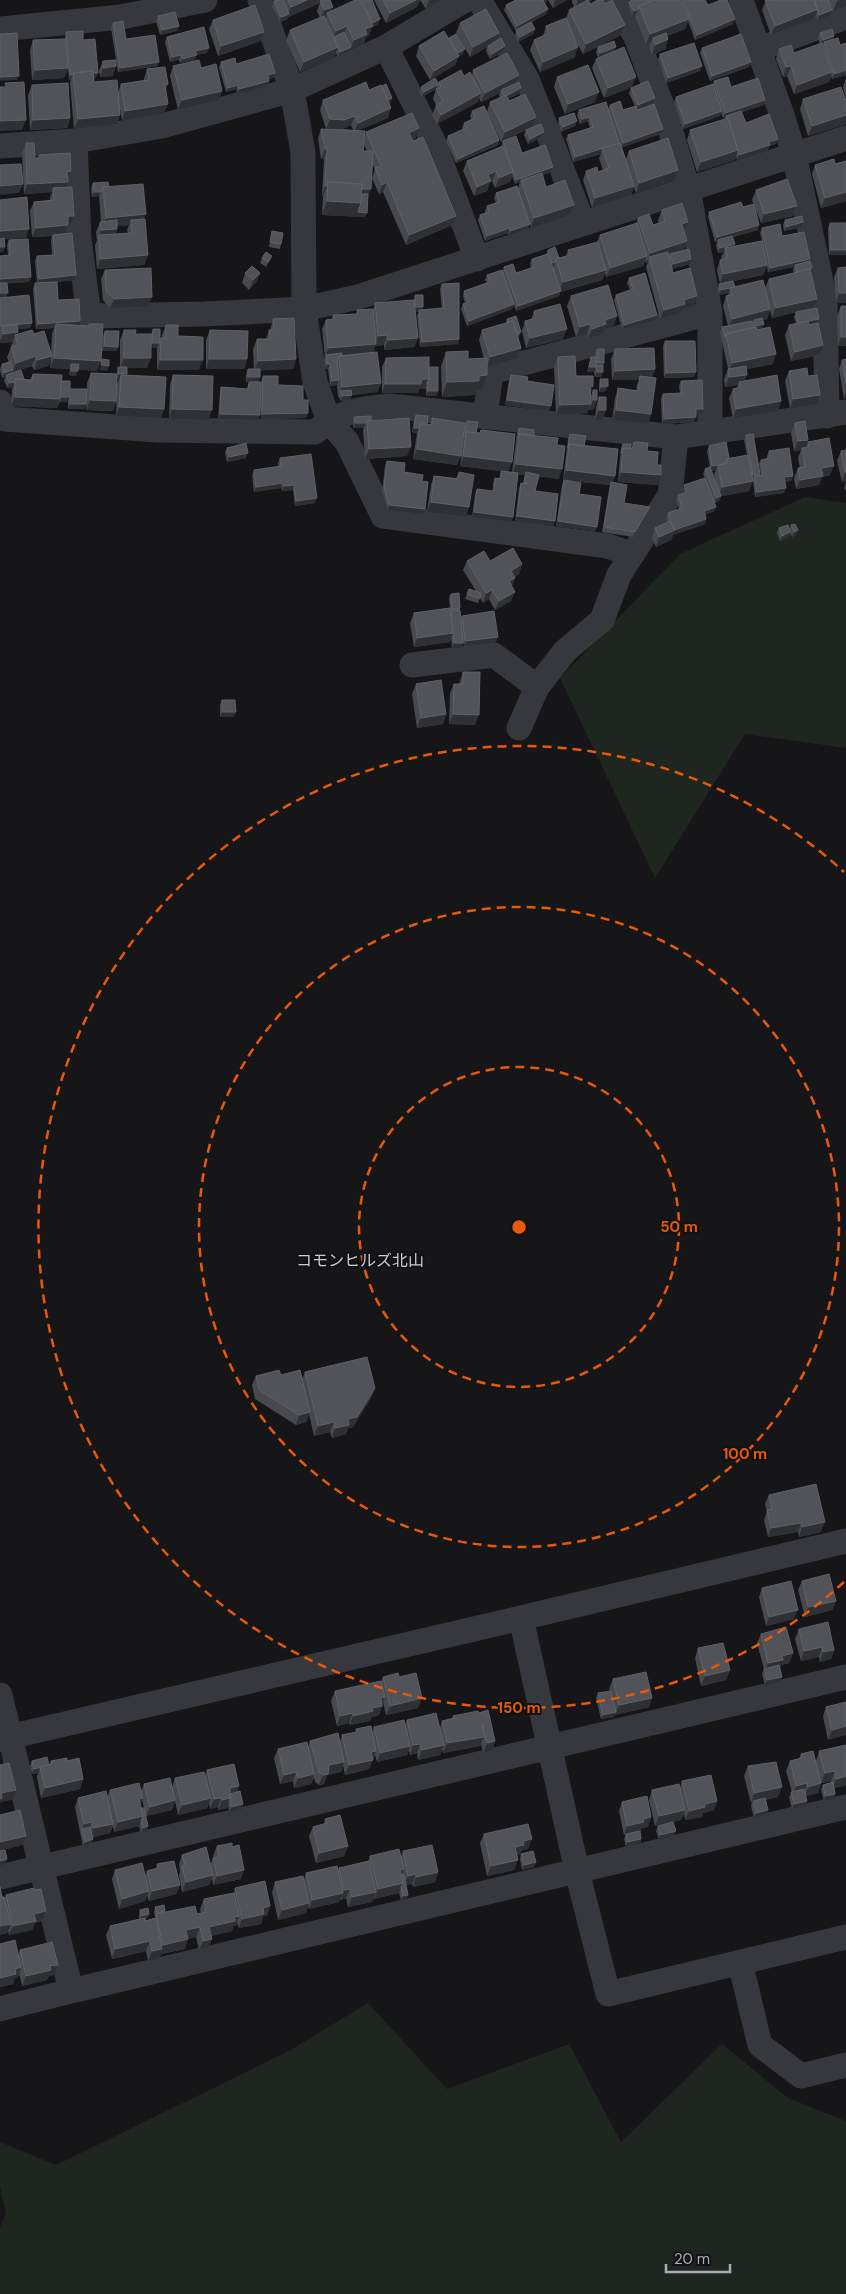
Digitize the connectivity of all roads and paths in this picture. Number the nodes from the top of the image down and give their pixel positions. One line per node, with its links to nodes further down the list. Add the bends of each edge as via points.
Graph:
1 (205, 0): 8 (street, via 120,17)
2 (260, 0): 11 (street)
3 (465, 0): 9 (street)
4 (479, 0): 17 (street, via 527,79)
5 (615, 0): 16 (street, via 636,37 657,91)
6 (740, 0): 10 (street)
7 (846, 17): 10 (street)
8 (0, 29)
9 (386, 47): 11 (street); 18 (street, via 434,143)
10 (759, 49): 15 (street)
11 (292, 90): 13 (street, via 162,126); 19 (street, via 303,152)
12 (846, 138): 15 (street)
13 (75, 142): 14 (street); 19 (street, via 79,239 89,316)
14 (0, 146)
15 (794, 154): 16 (street); 22 (street, via 825,300)
16 (688, 189): 17 (street); 20 (street)
17 (583, 224): 18 (street)
18 (478, 259): 19 (street, via 358,298)
19 (304, 309): 24 (street, via 315,382)
20 (710, 313): 23 (street, via 491,372); 25 (street)
21 (0, 402): 24 (street, via 6,419 158,430 315,432)
22 (837, 414): 25 (street)
23 (485, 416): 24 (street, via 389,406 349,411); 26 (street)
24 (329, 421): 27 (street, via 347,442 383,516 608,546)
25 (710, 433): 26 (street)
26 (676, 437): 27 (street, via 670,495)
27 (630, 554): 29 (street, via 602,620 565,651)
28 (412, 665): 29 (street, via 494,655)
29 (537, 687): 30 (street)
30 (518, 728)
31 (846, 1541): 32 (street)
32 (521, 1618): 35 (street); 36 (street)
33 (846, 1677): 36 (street)
34 (0, 1695): 35 (street)
35 (5, 1738): 38 (street)
36 (549, 1746): 38 (street); 39 (street)
37 (846, 1807): 39 (street)
38 (42, 1867): 40 (street); 43 (street)
39 (578, 1871): 42 (street, via 608,1994); 43 (street)
40 (0, 1877)
41 (846, 1937): 42 (street)
42 (740, 1962): 45 (street, via 760,2044 801,2076)
43 (71, 1991): 44 (street)
44 (0, 2009)
45 (846, 2065)

